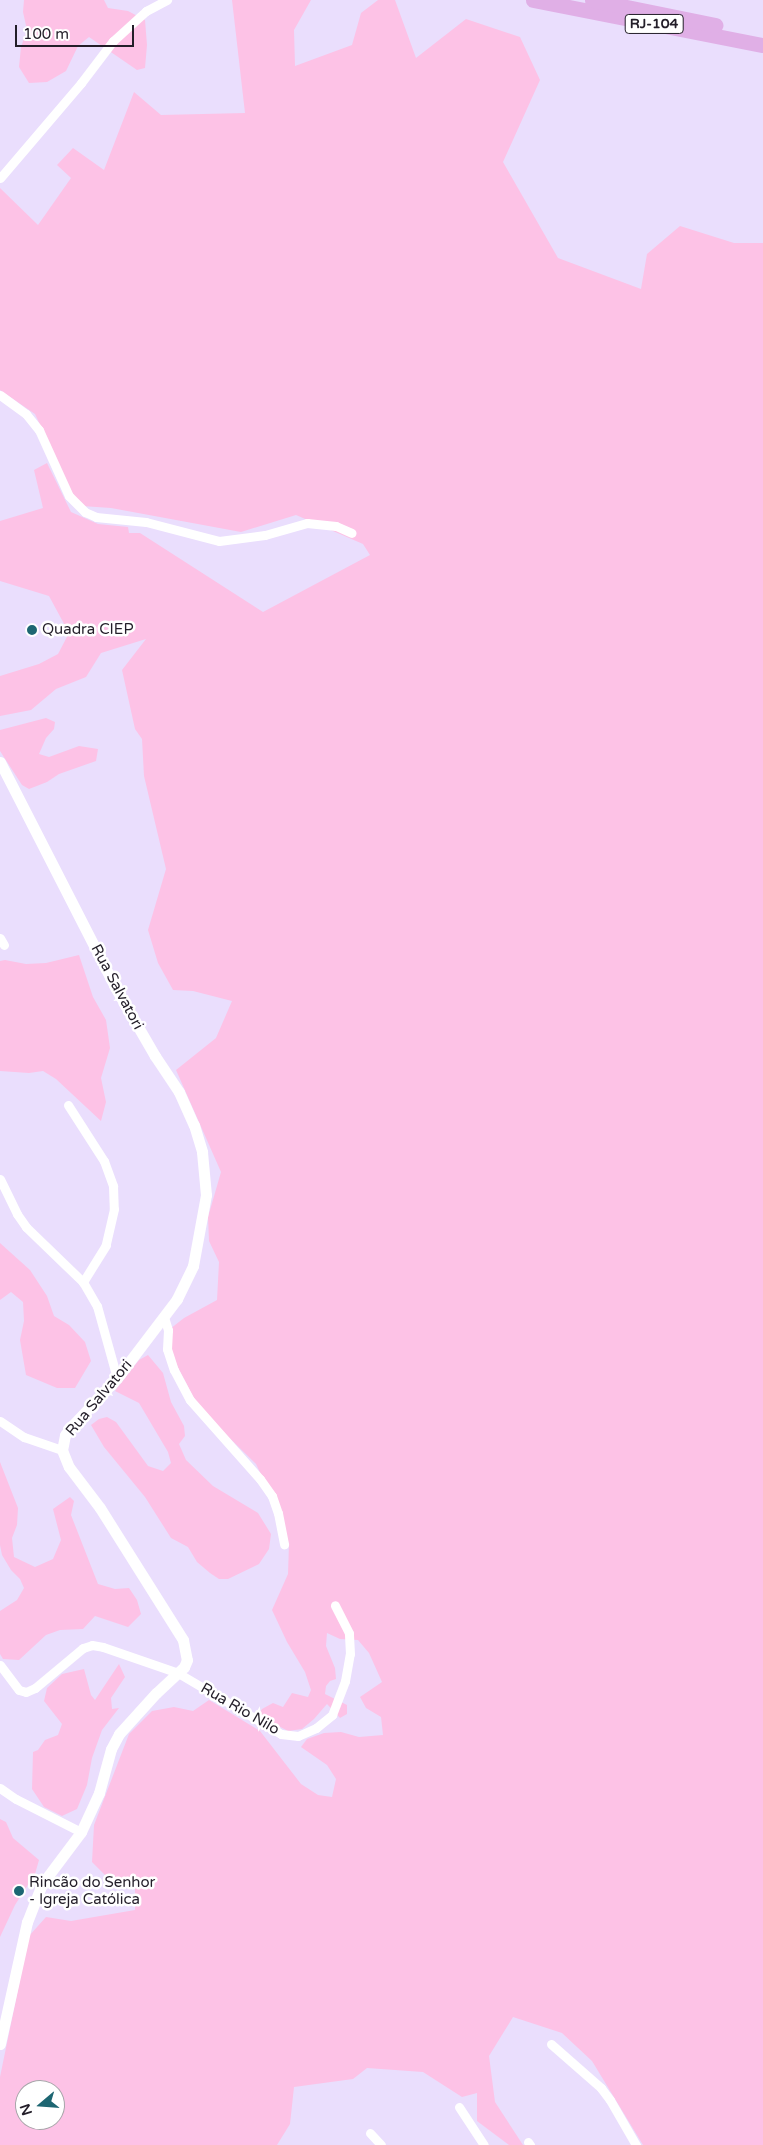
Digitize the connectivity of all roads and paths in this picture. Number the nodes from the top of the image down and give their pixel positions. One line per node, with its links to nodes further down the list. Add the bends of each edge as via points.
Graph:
1 (166, 0): 6 (street, via 146,11 113,41)
2 (533, 0): 5 (highway, RJ-104)
3 (592, 0): 4 (highway, RJ-104)
4 (763, 35)
5 (763, 45)
6 (0, 178)
7 (0, 394): 8 (street, via 26,414 39,430 69,496 85,512 96,517 146,522 219,541 265,535 307,523 322,523)
8 (352, 532)
9 (0, 762): 13 (street, Rua Salvatori, via 115,987 179,1092 202,1152 206,1195 193,1266 178,1299)
10 (68, 1106): 12 (street, via 104,1161 113,1186 114,1209 106,1245)
11 (0, 1179): 12 (street, via 26,1228)
12 (83, 1282): 14 (street, via 102,1318)
13 (164, 1316): 14 (street, Rua Salvatori); 17 (street, via 168,1330 167,1349 174,1370 190,1400 272,1496)
14 (117, 1378): 16 (street, Rua Salvatori, via 65,1435)
15 (0, 1421): 16 (street, via 24,1436)
16 (62, 1450): 20 (street, Rua Salvatori, via 69,1467 100,1508 183,1640 187,1660)
17 (284, 1544)
18 (335, 1605): 20 (street, Rua Rio Nilo, via 349,1634 346,1681 332,1715 304,1734 293,1737 281,1734)
19 (0, 1665): 20 (street, Rua Rio Nilo, via 19,1690 26,1692 92,1644)
20 (178, 1673): 22 (street, Rua Salvatori, via 119,1734 111,1749 99,1793)
21 (0, 1788): 22 (street)
22 (81, 1832): 23 (street, Rua Salvatori, via 42,1884 27,1922)
23 (0, 2044)
24 (551, 2044): 29 (street, via 601,2088)
25 (458, 2107): 28 (street)
26 (370, 2133): 27 (street)
27 (381, 2145)
28 (484, 2145)
29 (636, 2145)

